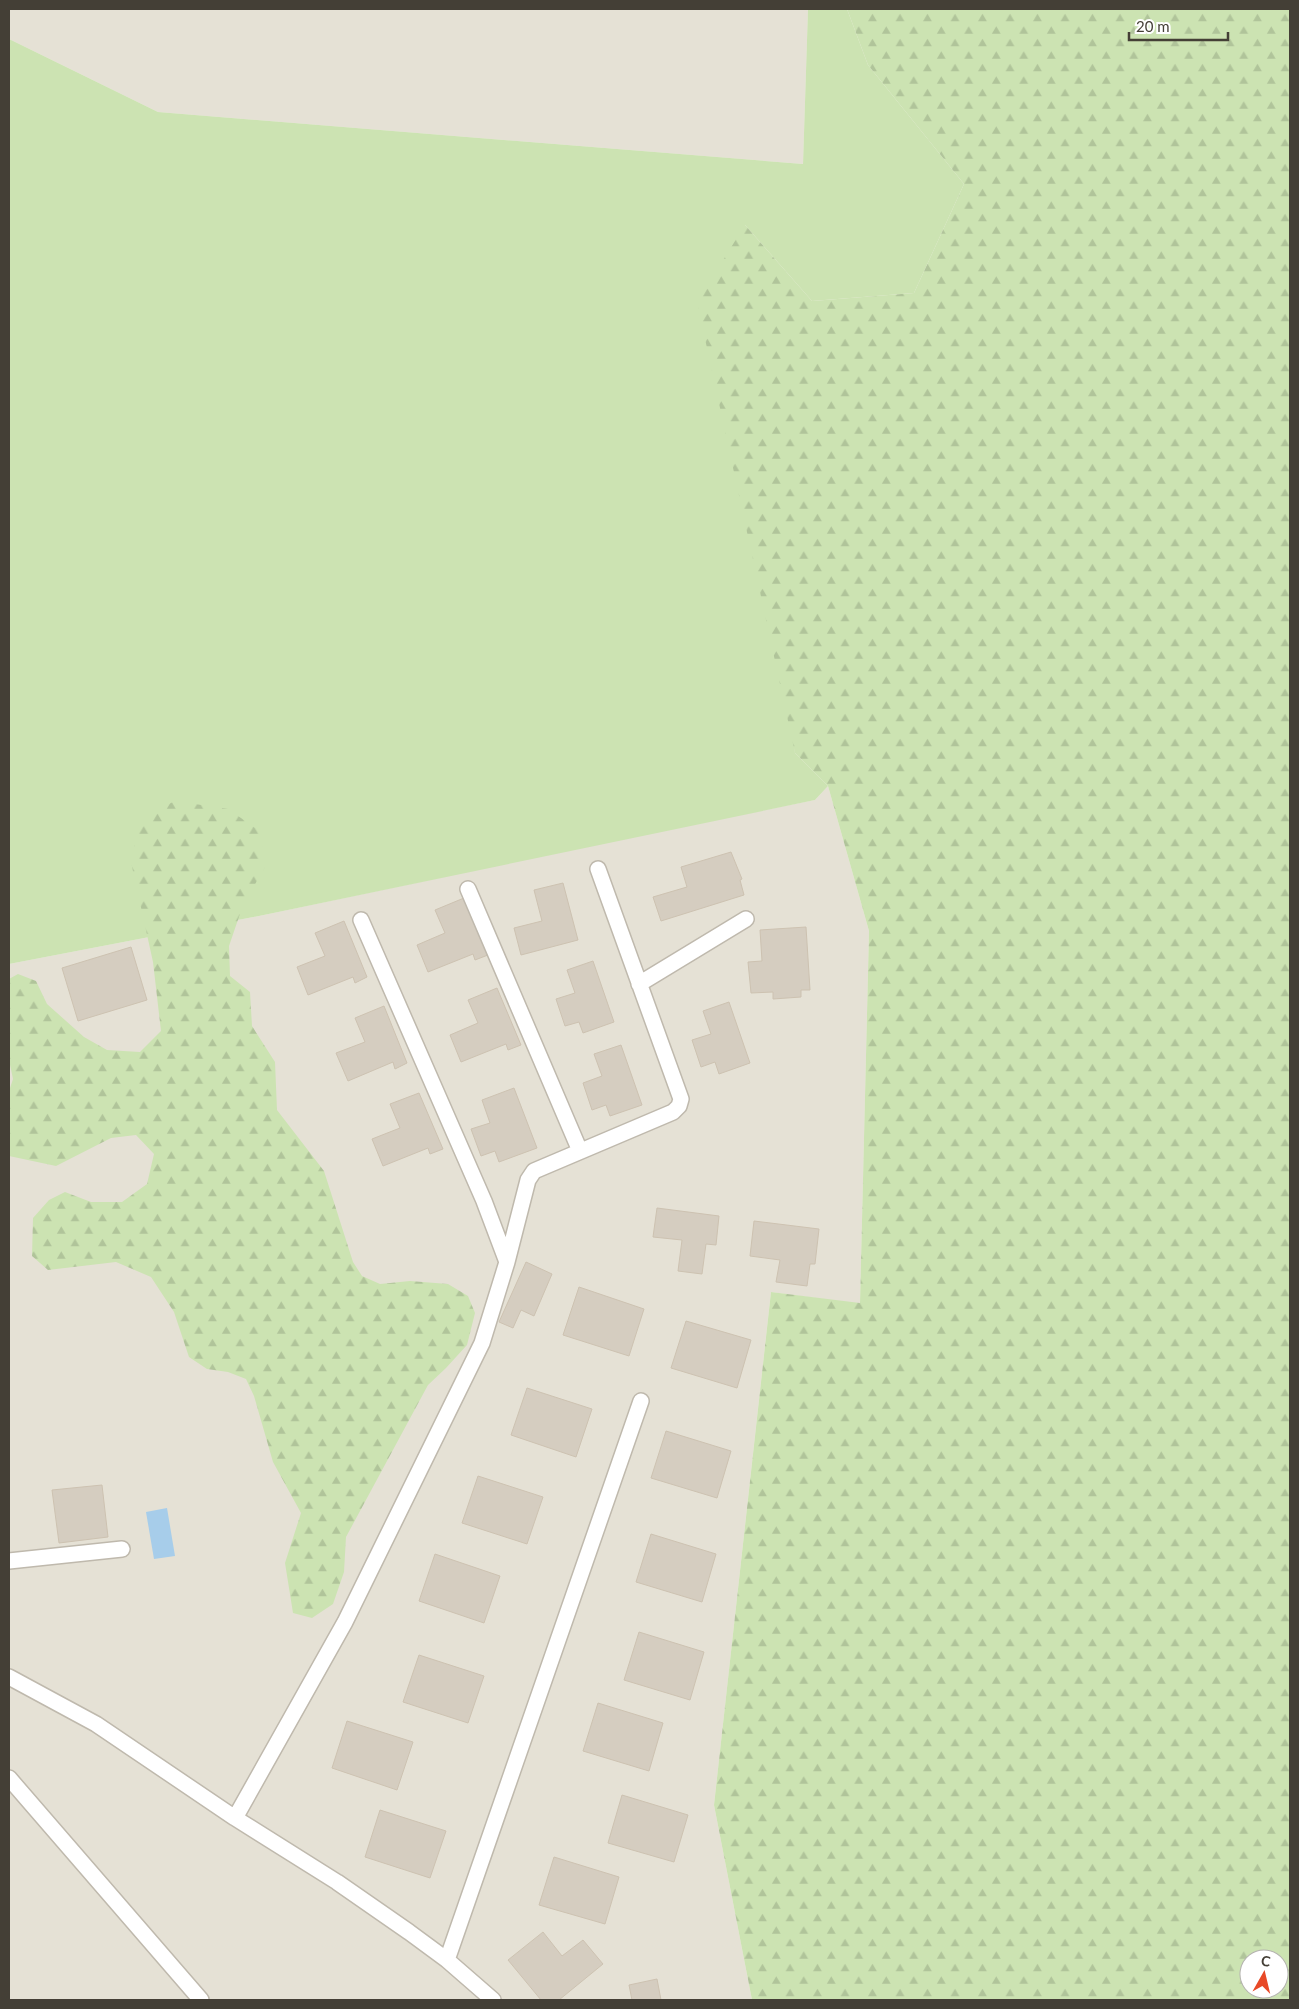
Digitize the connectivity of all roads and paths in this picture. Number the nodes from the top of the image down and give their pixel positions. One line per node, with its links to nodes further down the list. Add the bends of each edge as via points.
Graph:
1 (598, 869): 5 (lane)
2 (468, 889): 6 (lane)
3 (746, 919): 5 (lane)
4 (361, 920): 7 (lane, via 484,1201)
5 (639, 984): 6 (lane, via 680,1099 679,1106 673,1112)
6 (580, 1151): 7 (lane, via 534,1171 528,1180)
7 (507, 1262): 13 (lane, via 482,1343 350,1613)
8 (641, 1401): 14 (lane)
9 (122, 1549): 10 (lane)
10 (9, 1561)
11 (9, 1677): 13 (lane, via 96,1724)
12 (9, 1778): 15 (lane)
13 (235, 1818): 14 (lane, via 337,1882)
14 (447, 1960): 16 (lane)
15 (201, 2000)
16 (493, 2000)

